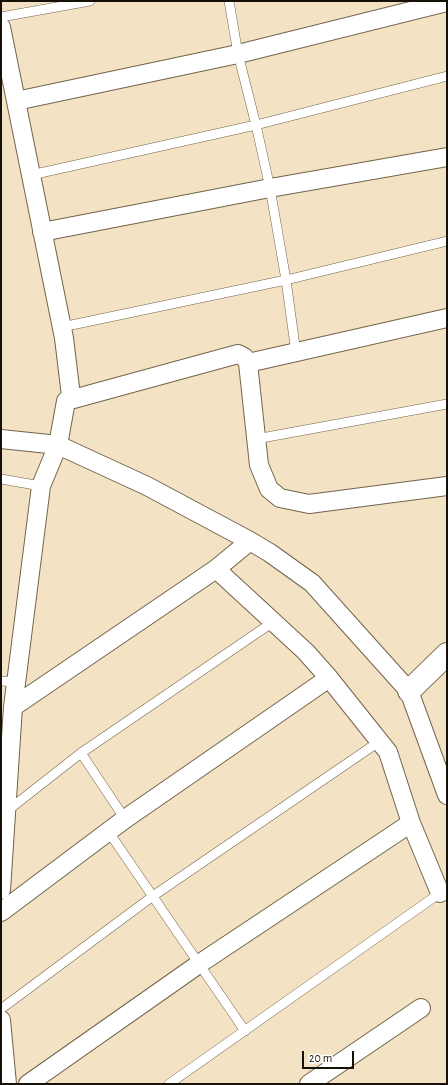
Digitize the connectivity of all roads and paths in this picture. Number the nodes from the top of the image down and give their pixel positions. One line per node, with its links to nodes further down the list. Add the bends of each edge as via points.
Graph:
1 (90, 1): 5 (lane)
2 (229, 1): 7 (lane)
3 (447, 2): 4 (street)
4 (414, 6): 7 (street)
5 (1, 17)
6 (1, 27): 9 (street)
7 (238, 54): 9 (street); 10 (lane)
8 (447, 76): 10 (lane)
9 (16, 101): 12 (street)
10 (256, 126): 12 (lane); 13 (lane)
11 (447, 157): 13 (street)
12 (31, 175): 14 (street)
13 (270, 188): 14 (street); 16 (lane)
14 (42, 232): 18 (street)
15 (447, 241): 16 (lane)
16 (286, 280): 18 (lane); 19 (lane)
17 (447, 318): 19 (street)
18 (62, 327): 21 (street, via 71,396)
19 (296, 353): 20 (street)
20 (248, 363): 21 (street, via 238,354); 24 (street)
21 (66, 401): 25 (street)
22 (447, 404): 24 (lane)
23 (1, 439): 25 (street)
24 (256, 439): 28 (street, via 259,465 269,489 280,498 309,504)
25 (58, 445): 27 (street); 29 (street, via 147,486)
26 (1, 479): 27 (lane)
27 (41, 486): 34 (street)
28 (447, 486)
29 (250, 541): 30 (street); 35 (street, via 312,583)
30 (216, 569): 31 (street); 36 (street)
31 (273, 622): 33 (street, via 306,652); 38 (lane)
32 (447, 654): 35 (street)
33 (329, 678): 37 (street); 41 (street)
34 (8, 681): 36 (street)
35 (409, 691): 39 (street)
36 (13, 707): 40 (street)
37 (380, 741): 42 (street, via 388,752); 46 (lane)
38 (81, 753): 40 (lane); 41 (lane)
39 (447, 795)
40 (6, 812): 44 (street)
41 (125, 819): 43 (street)
42 (411, 823): 45 (street); 48 (street)
43 (108, 831): 46 (lane); 47 (street)
44 (1, 881)
45 (440, 892): 52 (lane)
46 (153, 896): 48 (lane); 50 (lane)
47 (1, 912)
48 (199, 964): 52 (lane); 55 (street)
49 (421, 1008): 57 (street)
50 (1, 1009)
51 (1, 1020): 53 (street)
52 (245, 1031): 56 (lane)
53 (3, 1065): 54 (street)
54 (7, 1084)
55 (28, 1084)
56 (169, 1084)
57 (309, 1084)

